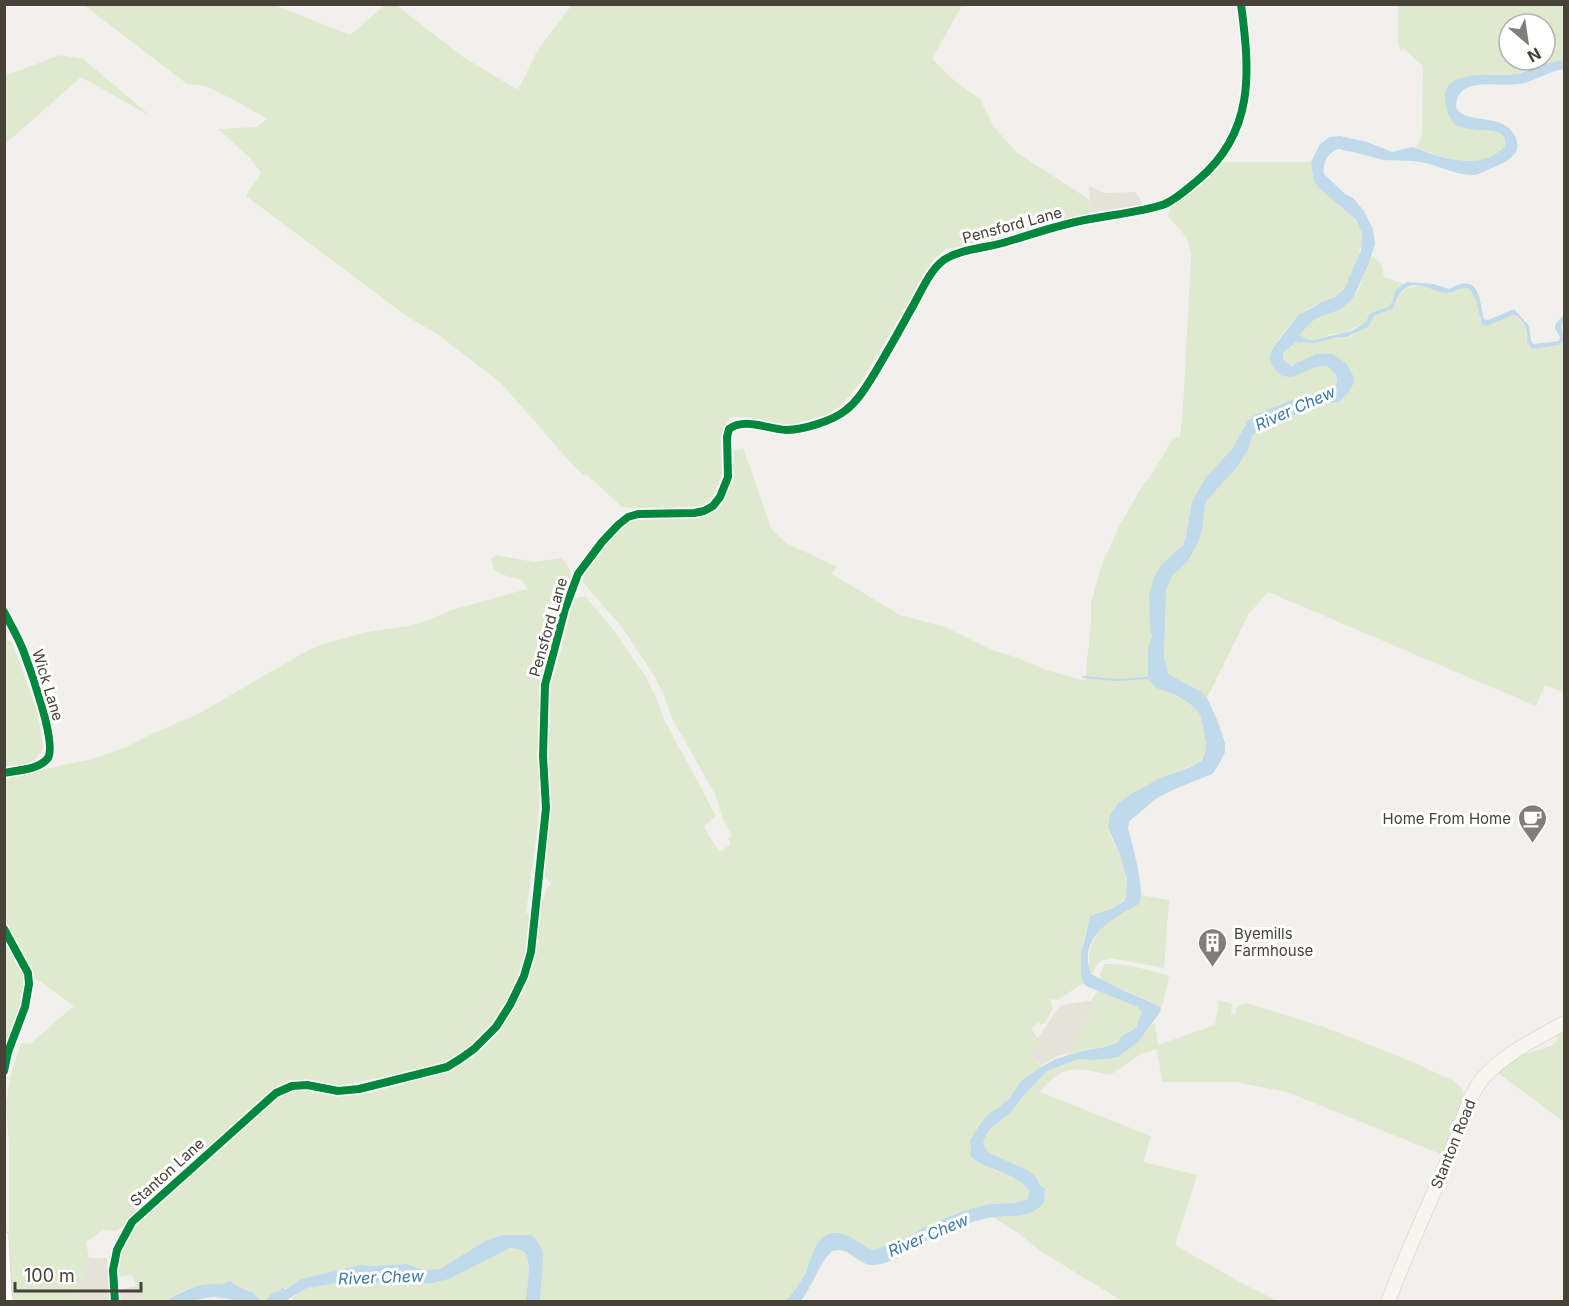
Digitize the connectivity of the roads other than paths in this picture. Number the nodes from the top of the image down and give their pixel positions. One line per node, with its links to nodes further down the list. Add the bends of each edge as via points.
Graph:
1 (1241, 4): 7 (street, Pensford Lane, via 1248,78 1244,104 1225,151 1210,169 1163,204 1077,221 947,257 937,265 863,391 844,412 827,421 790,430 736,424 727,437 728,477 713,506 694,513 628,517 602,542 578,574 544,685 546,808 531,952 524,976 496,1027 467,1054 447,1066 358,1089 292,1086 276,1093)
2 (4, 612): 3 (street, Wick Lane, via 24,651 46,718 50,752 36,766)
3 (4, 773)
4 (4, 929): 6 (street, via 28,973 29,984)
5 (1564, 1023): 11 (main road, Stanton Road, via 1501,1062 1474,1092)
6 (4, 1071)
7 (257, 1110): 10 (street, Stanton Lane, via 132,1222 117,1250 113,1270)
8 (4, 1236): 9 (street)
9 (9, 1302)
10 (115, 1302)
11 (1388, 1302)

